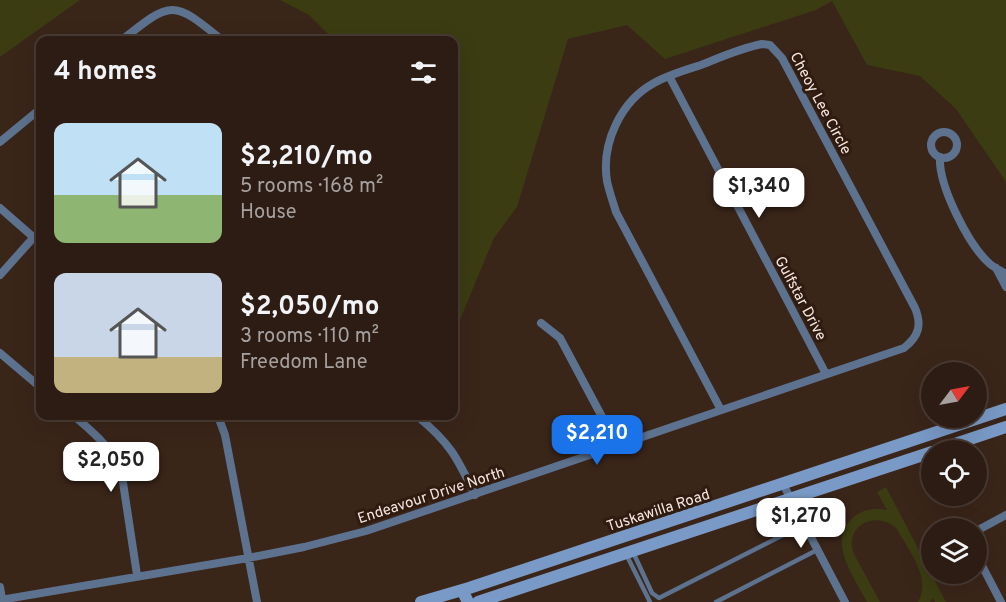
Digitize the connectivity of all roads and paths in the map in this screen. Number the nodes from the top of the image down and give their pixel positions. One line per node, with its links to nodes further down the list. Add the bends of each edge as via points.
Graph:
1 (127, 36): 2 (street, via 152,16 176,9 190,14)
2 (217, 36)
3 (669, 76): 15 (street, Cheoy Lee Circle, via 753,46 770,45 777,51 915,308); 17 (street, Gulfstar Drive); 20 (street, Cheoy Lee Circle, via 637,94 624,109 606,156 607,181 616,212)
4 (36, 112): 5 (street)
5 (0, 142)
6 (940, 157): 10 (street, via 940,173 949,199 976,247)
7 (0, 208): 8 (street)
8 (36, 239)
9 (36, 241): 12 (street)
10 (996, 267): 11 (street); 13 (street)
11 (1006, 274)
12 (0, 275)
13 (1006, 287)
14 (541, 323): 26 (street, via 560,338)
15 (919, 330): 17 (street, Endeavour Drive North, via 904,348)
16 (0, 353): 18 (street)
17 (826, 374): 20 (street, Endeavour Drive North)
18 (36, 384)
19 (1006, 409): 28 (main road, Tuskawilla Road)
20 (721, 410): 26 (street, Endeavour Drive North)
21 (79, 420): 37 (street, via 102,439 117,462)
22 (219, 420): 36 (street)
23 (422, 420): 29 (street, via 450,446)
24 (1006, 426): 25 (main road)
25 (966, 440)
26 (617, 446): 29 (street, Endeavour Drive North)
27 (921, 456): 30 (main road)
28 (783, 484): 30 (street); 40 (main road, Tuskawilla Road)
29 (475, 495): 36 (street, Endeavour Drive North, via 366,531)
30 (791, 500): 32 (street); 35 (main road)
31 (1006, 515): 33 (street)
32 (803, 525): 34 (street); 35 (lane, via 659,598 652,593)
33 (987, 525)
34 (817, 550): 46 (lane); 47 (street)
35 (630, 553): 44 (main road); 45 (lane)
36 (248, 558): 37 (street, Endeavour Drive North); 42 (street)
37 (137, 575): 41 (street, Endeavour Drive North)
38 (987, 575): 48 (street)
39 (0, 587): 41 (street)
40 (465, 596): 43 (main road, Tuskawilla Road)
41 (1, 599)
42 (257, 602)
43 (421, 602)
44 (478, 602)
45 (650, 602)
46 (716, 602)
47 (845, 602)
48 (1001, 602)

